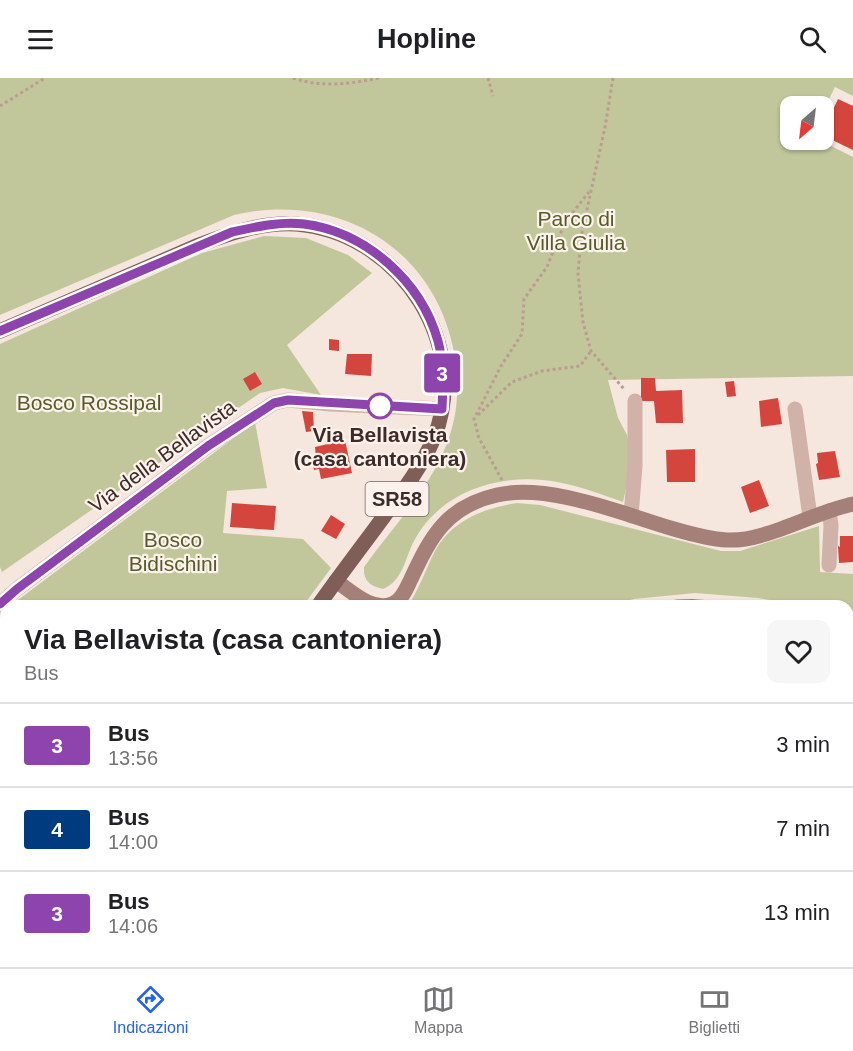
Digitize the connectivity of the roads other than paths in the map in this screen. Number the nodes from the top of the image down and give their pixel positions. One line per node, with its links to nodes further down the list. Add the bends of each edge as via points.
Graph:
1 (0, 332): 3 (main road, SR58, via 232,232 303,224 328,229 381,256 416,293 438,343)
2 (635, 401): 7 (street)
3 (442, 409): 10 (main road, SR58, via 420,466); 11 (street, Via della Bellavista, via 288,400 274,403 208,446)
4 (795, 409): 8 (street)
5 (853, 504): 6 (main road)
6 (829, 511): 8 (main road); 9 (street)
7 (631, 516): 8 (main road, via 726,540 750,538); 16 (main road, via 540,492 509,493 475,502 446,520 426,546)
8 (810, 517)
9 (829, 566)
10 (336, 580): 14 (main road, SR58); 15 (main road)
11 (17, 589): 12 (street); 13 (street, Via della Bellavista)
12 (0, 591)
13 (5, 600)
14 (322, 600)
15 (364, 600)
16 (398, 600)

